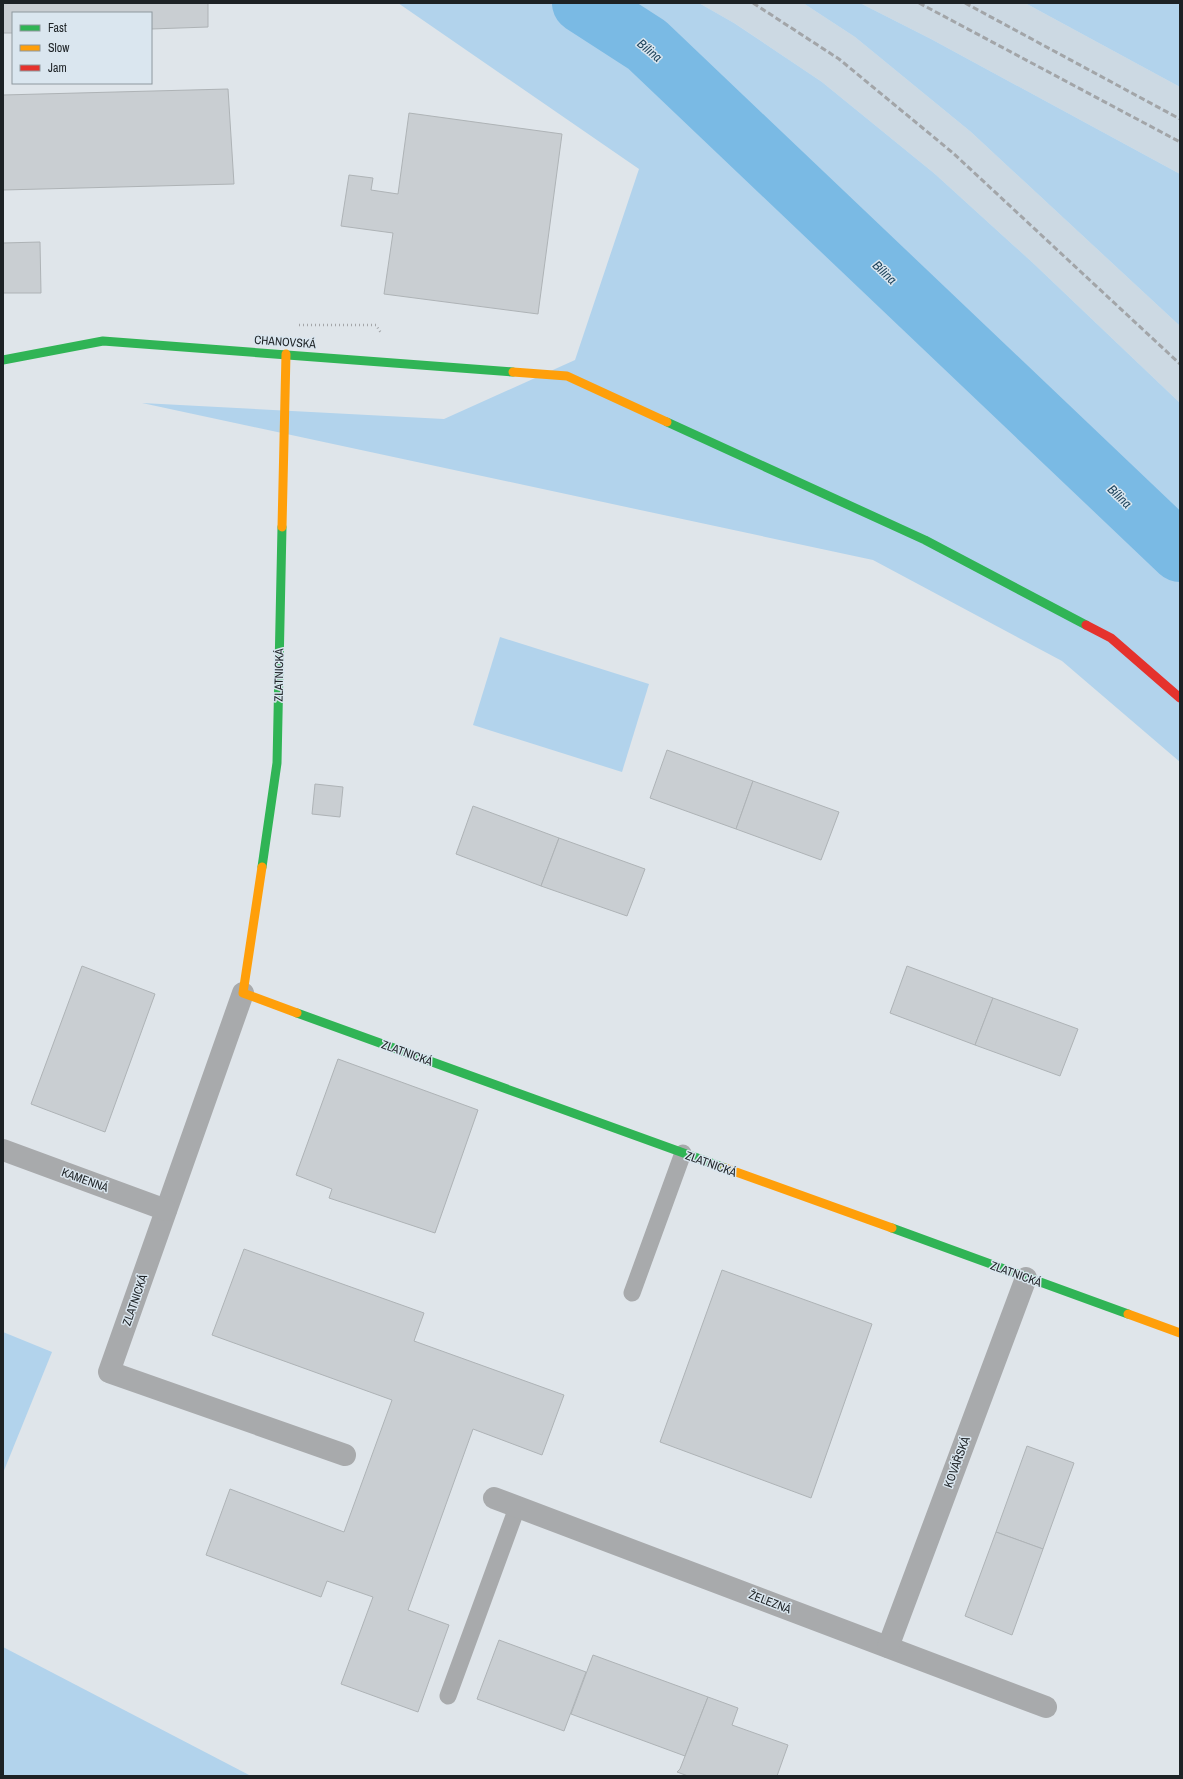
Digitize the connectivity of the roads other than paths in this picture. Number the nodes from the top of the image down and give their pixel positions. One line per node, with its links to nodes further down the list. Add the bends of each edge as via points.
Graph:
1 (286, 354): 2 (street, CHANOVSKÁ, via 103,341); 3 (street, CHANOVSKÁ, via 567,376 925,540 1111,638); 4 (street, ZLATNICKÁ, via 277,763)
2 (3, 360)
3 (1180, 698)
4 (243, 993): 6 (street, ZLATNICKÁ); 7 (street, ZLATNICKÁ)
5 (3, 1150): 7 (street, KAMENNÁ)
6 (683, 1153): 8 (street, ZLATNICKÁ); 9 (lane)
7 (166, 1210): 11 (street, ZLATNICKÁ, via 109,1372)
8 (1026, 1278): 10 (street, ZLATNICKÁ); 14 (street, KOVÁŘSKÁ)
9 (632, 1293)
10 (1180, 1333)
11 (345, 1455)
12 (494, 1498): 13 (street, ŽELEZNÁ)
13 (518, 1505): 14 (street, ŽELEZNÁ); 15 (lane)
14 (888, 1647): 16 (street, ŽELEZNÁ)
15 (448, 1696)
16 (1046, 1707)

